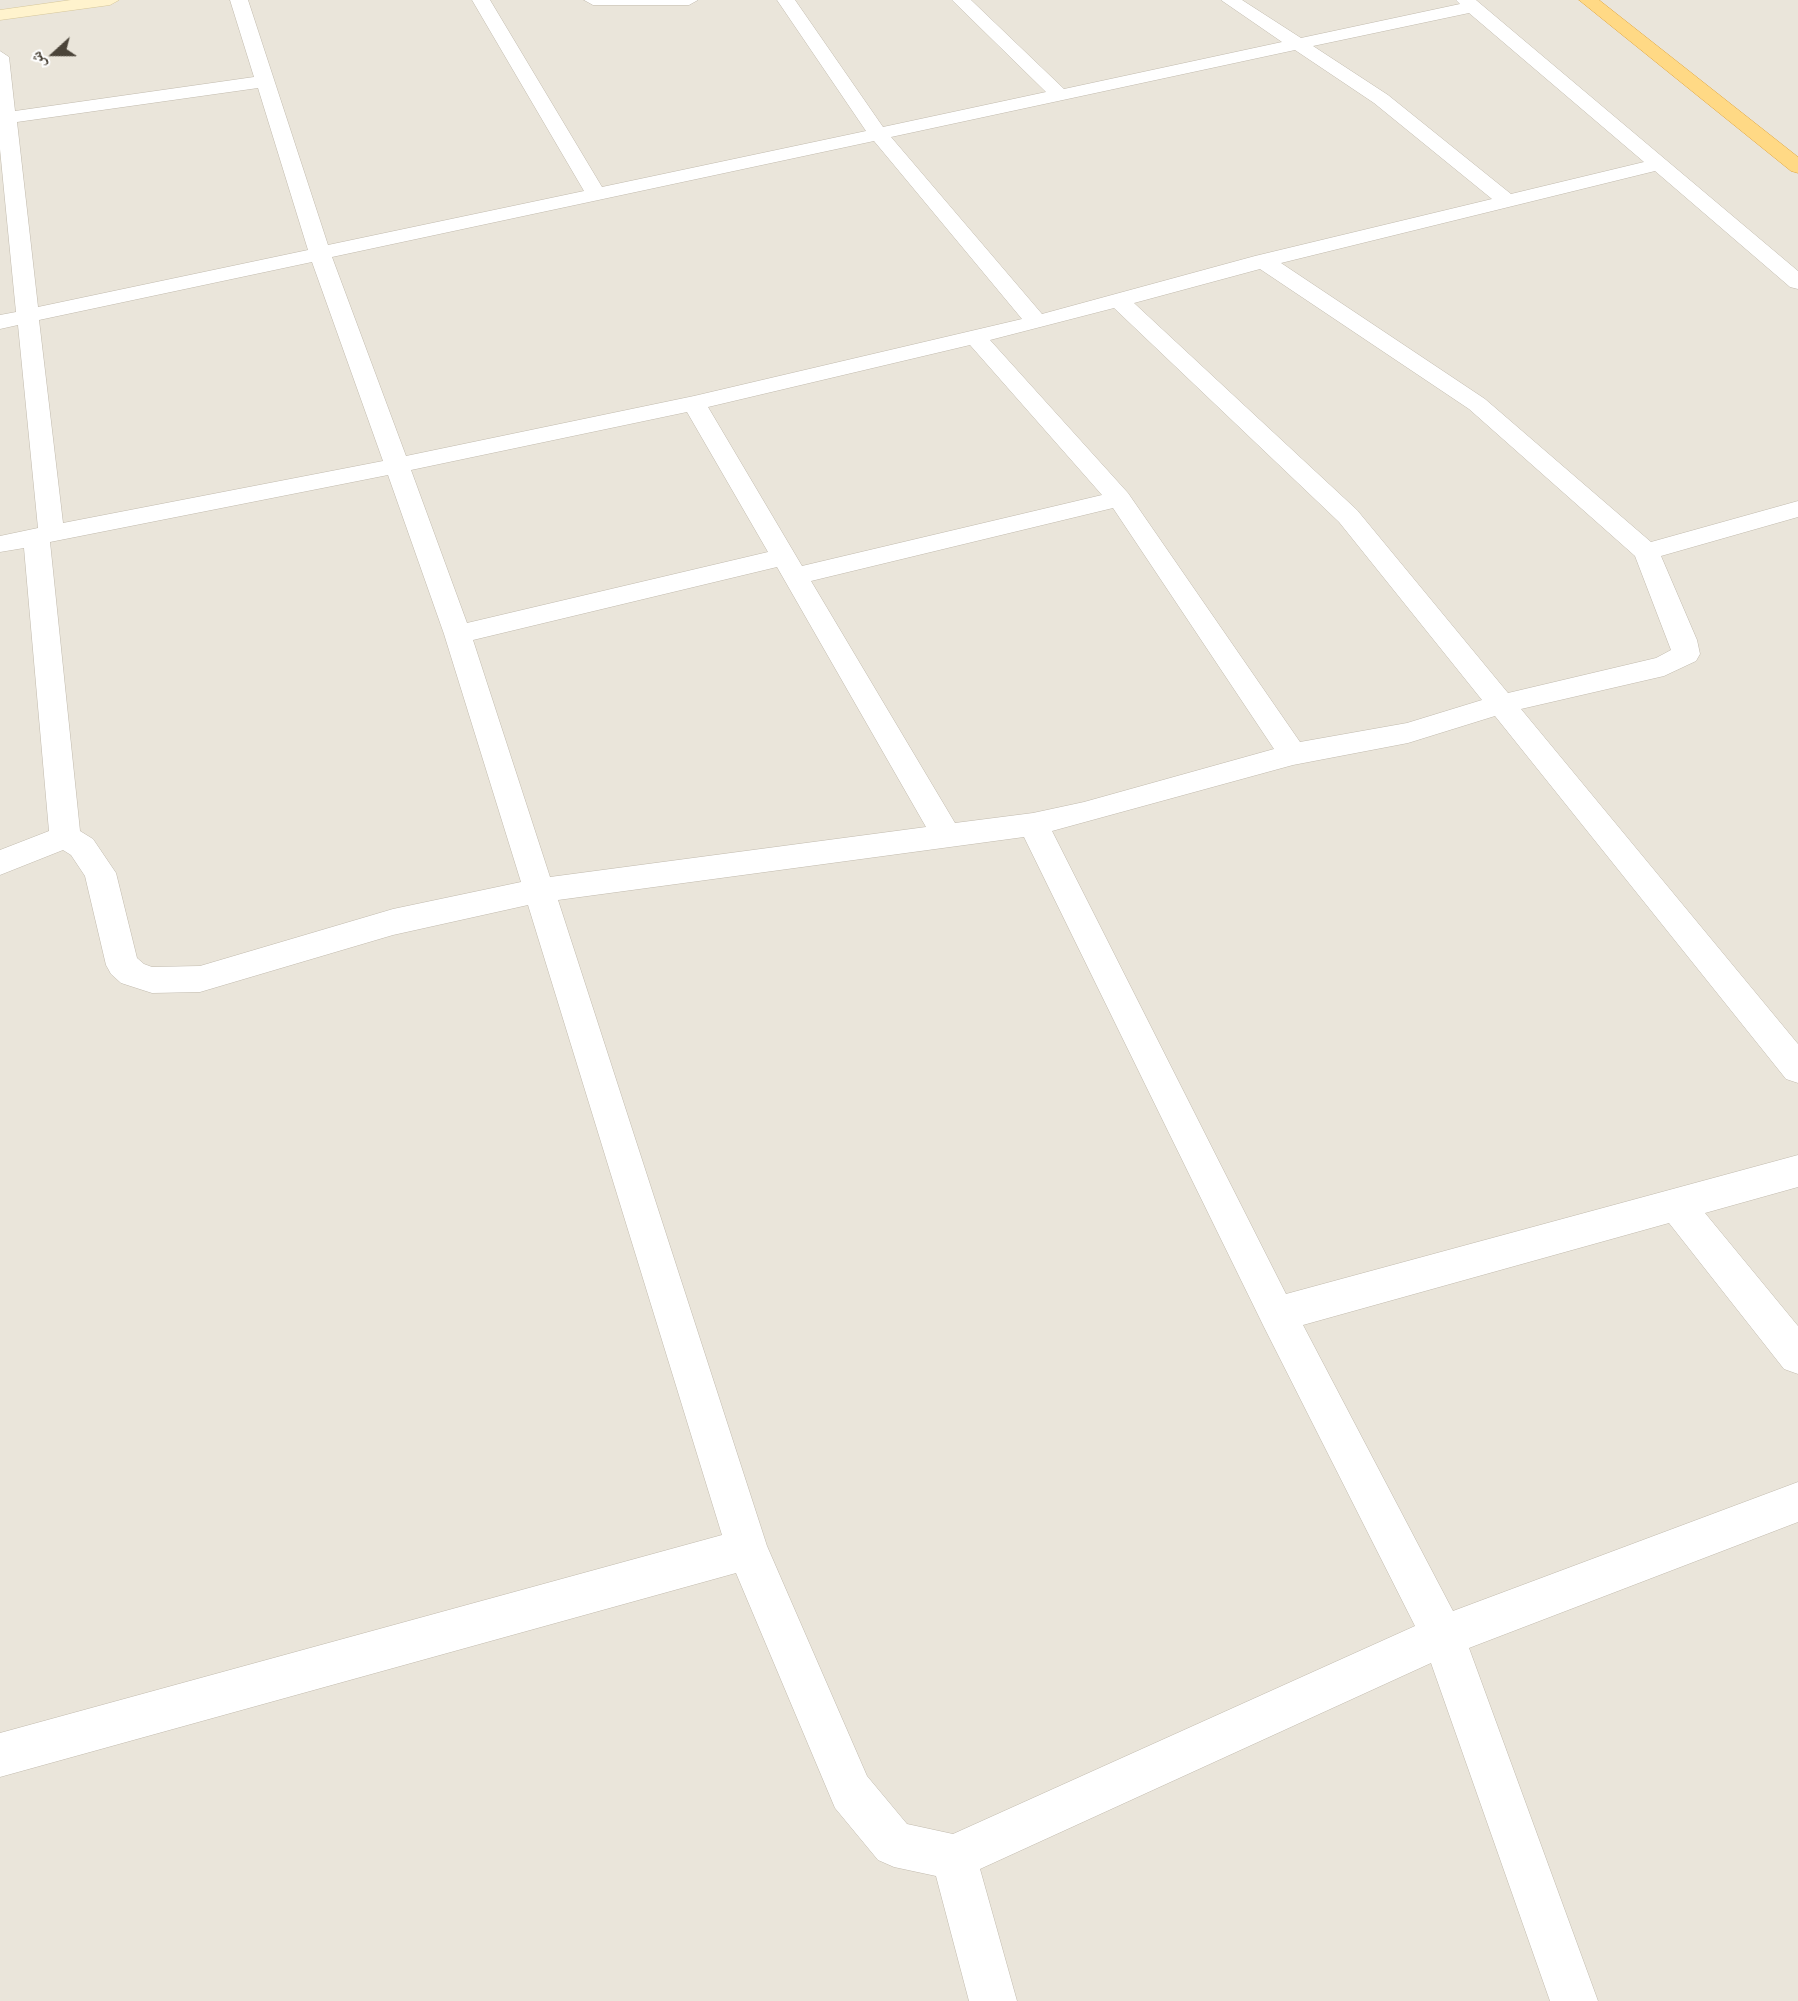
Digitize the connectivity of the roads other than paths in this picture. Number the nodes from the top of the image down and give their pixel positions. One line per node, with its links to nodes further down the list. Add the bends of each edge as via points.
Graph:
1 (110, 0): 11 (main road)
2 (239, 0): 14 (street)
3 (480, 0): 20 (street)
4 (593, 0): 5 (street)
5 (689, 0)
6 (786, 0): 17 (street)
7 (961, 0): 15 (street)
8 (1230, 0): 12 (street)
9 (1588, 0): 19 (highway)
10 (1469, 3): 12 (street); 18 (street)
11 (0, 15)
12 (1298, 45): 15 (street); 21 (street, via 1381,99)
13 (0, 57): 16 (street)
14 (265, 81): 16 (street); 22 (street)
15 (1059, 94): 17 (street)
16 (6, 118): 26 (street)
17 (879, 135): 20 (street); 28 (street)
18 (1660, 164): 21 (street); 24 (street)
19 (1798, 166)
20 (596, 194): 22 (street)
21 (1507, 201): 23 (street)
22 (320, 253): 26 (street); 31 (street)
23 (1263, 261): 25 (street); 36 (street, via 1478,404)
24 (1798, 282)
25 (1119, 301): 28 (street); 39 (street, via 1348,516)
26 (27, 316): 27 (street); 34 (street)
27 (0, 322)
28 (1037, 322): 29 (street)
29 (975, 337): 30 (street); 32 (street)
30 (694, 403): 31 (street); 37 (street)
31 (396, 466): 34 (street); 38 (street)
32 (1119, 499): 37 (street); 40 (street)
33 (1798, 509): 36 (street)
34 (44, 534): 35 (street); 43 (street)
35 (0, 543)
36 (1646, 552): 39 (street, via 1686,654 1664,666)
37 (789, 566): 38 (street); 42 (street)
38 (458, 634): 45 (street)
39 (1502, 704): 40 (street, via 1407,733); 46 (street)
40 (1293, 754): 41 (street)
41 (1033, 824): 42 (street); 49 (street)
42 (947, 836): 45 (street)
43 (65, 837): 44 (street); 45 (street, via 82,847 100,873 122,965 133,974 152,980 200,980 393,922)
44 (0, 863)
45 (538, 891): 52 (street)
46 (1798, 1069)
47 (1798, 1171): 48 (street)
48 (1676, 1204): 49 (street); 50 (street)
49 (1277, 1314): 53 (street)
50 (1798, 1356)
51 (1798, 1502): 53 (street)
52 (747, 1549): 54 (street); 55 (street, via 852,1792 894,1844)
53 (1443, 1636): 55 (street); 57 (street)
54 (0, 1755)
55 (954, 1857): 56 (street)
56 (993, 2001)
57 (1574, 2001)

